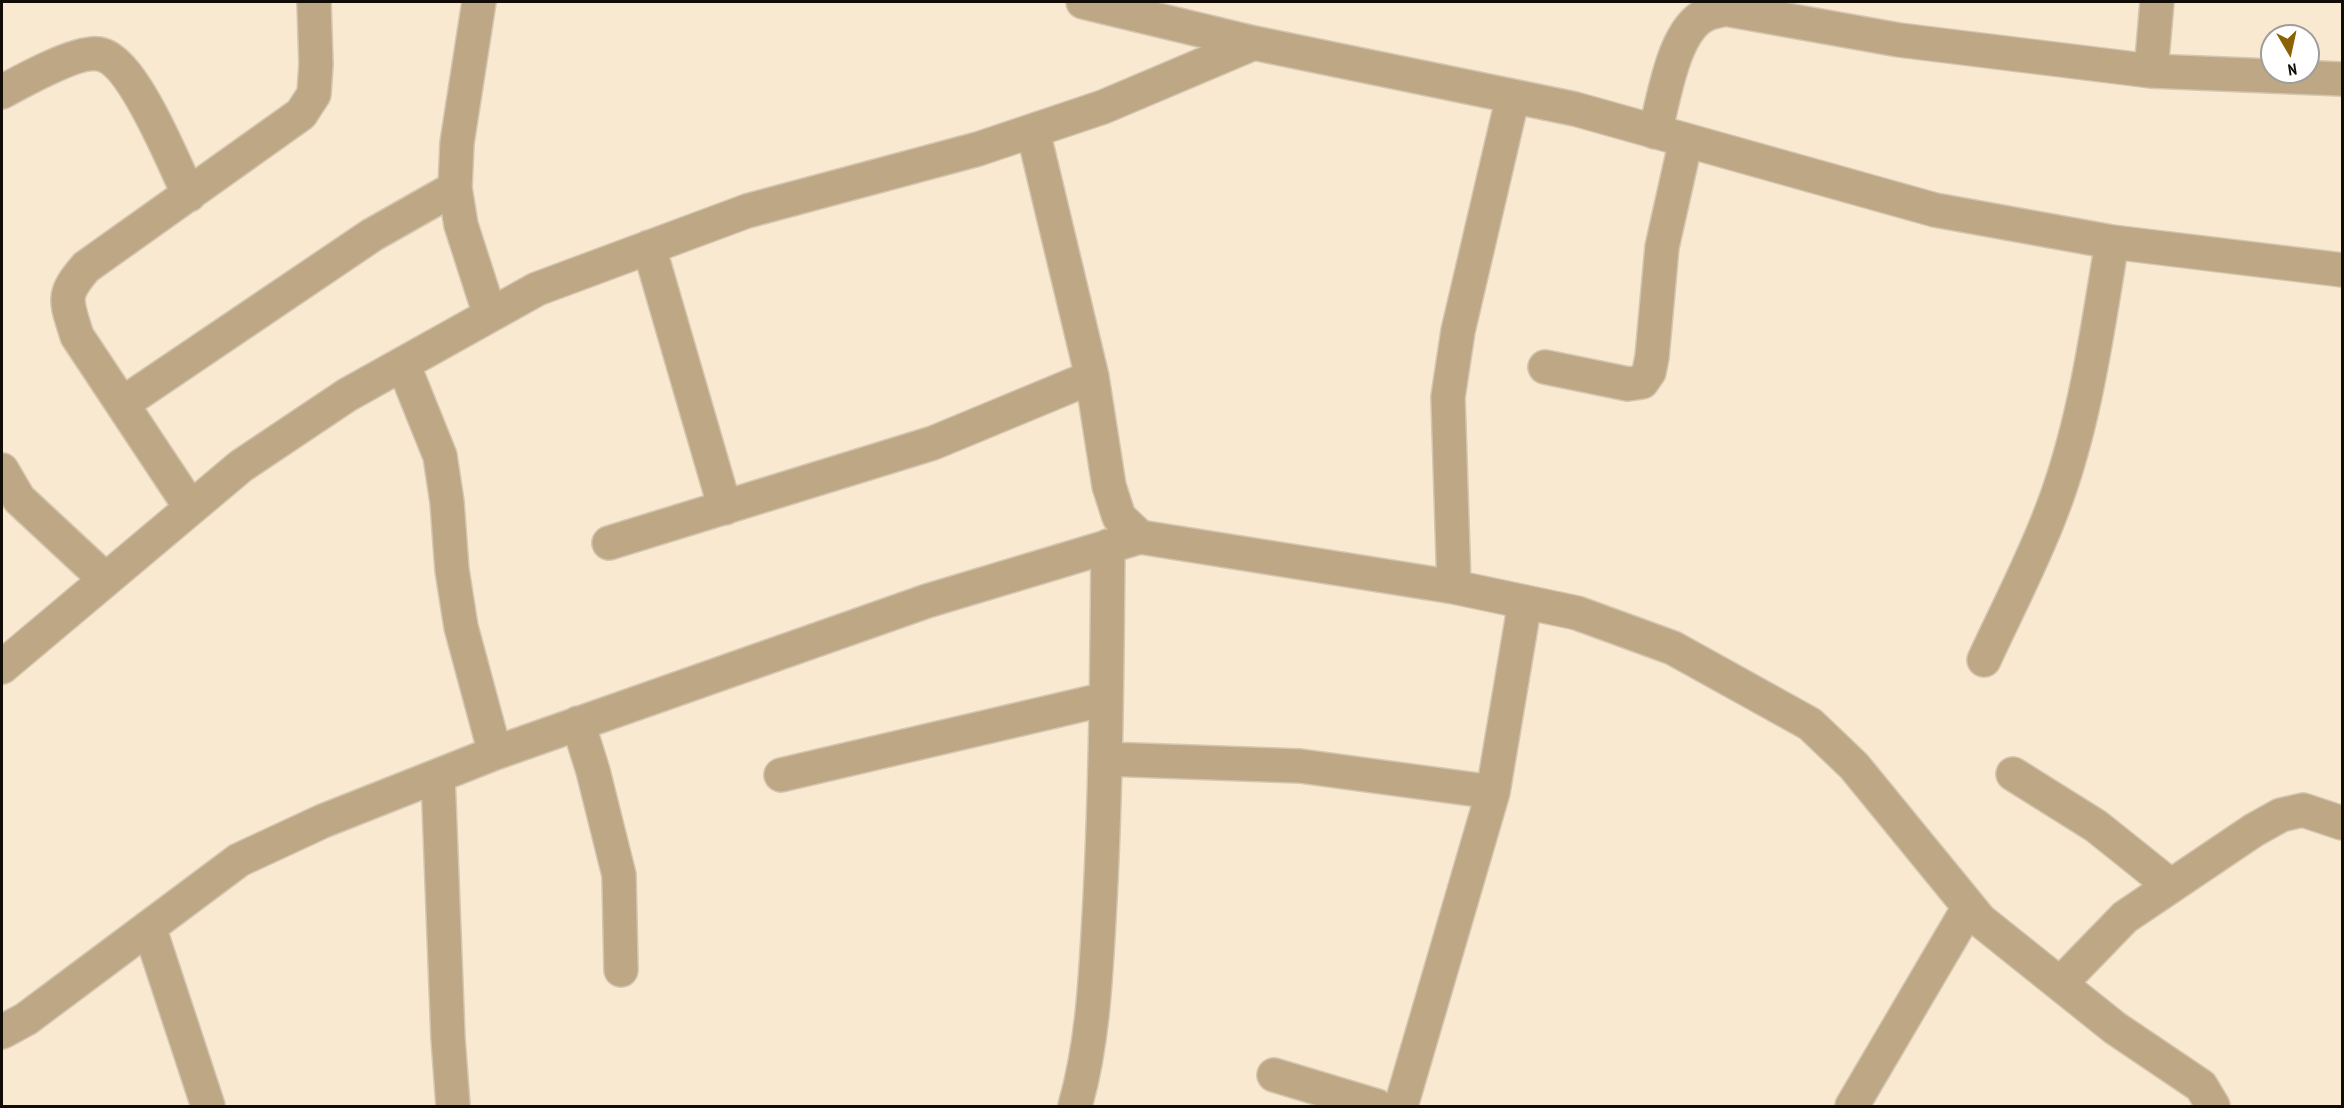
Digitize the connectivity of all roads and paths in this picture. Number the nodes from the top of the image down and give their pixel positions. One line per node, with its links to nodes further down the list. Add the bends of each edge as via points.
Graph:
1 (314, 2): 13 (street, via 314,94 302,114)
2 (479, 2): 12 (street, via 457,143)
3 (1083, 2): 5 (street)
4 (2157, 2): 6 (street)
5 (1254, 43): 9 (street); 10 (street, via 1103,107)
6 (2151, 71): 7 (street); 11 (street, via 1899,40 1725,9 1705,14 1687,31 1674,61)
7 (2343, 79)
8 (2, 92): 13 (street, via 75,57 100,54 117,64 136,86)
9 (1513, 96): 11 (street); 30 (street, via 1458,331 1448,397)
10 (1033, 131): 15 (street, via 747,211); 20 (street)
11 (1671, 136): 14 (street, via 1935,210); 19 (street, via 1649,372 1642,382 1628,384)
12 (455, 188): 17 (street, via 461,225); 21 (street, via 372,235)
13 (189, 195): 21 (street, via 86,267 71,285 67,303 77,336)
14 (2112, 242): 16 (street); 32 (street, via 2092,364 2052,510)
15 (649, 248): 17 (street, via 537,289); 24 (street)
16 (2343, 270)
17 (490, 315): 18 (street)
18 (403, 364): 23 (street, via 347,395 241,466); 36 (street, via 440,456 461,627)
19 (1545, 367)
20 (1092, 377): 24 (street, via 933,443); 26 (street, via 1109,486 1119,517)
21 (122, 404): 23 (street)
22 (2, 470): 25 (street)
23 (190, 508): 29 (street)
24 (725, 508): 27 (street)
25 (10, 510): 29 (street)
26 (1140, 537): 28 (street); 30 (street)
27 (609, 543)
28 (1108, 546): 34 (street); 35 (street, via 927,601)
29 (105, 579): 33 (street)
30 (1454, 587): 31 (street)
31 (1525, 602): 41 (street); 44 (street, via 1577,613 1673,648 1810,724 1854,766)
32 (1984, 660)
33 (2, 667)
34 (1106, 699): 37 (street); 39 (street)
35 (578, 723): 36 (street); 46 (street, via 618,875)
36 (495, 753): 40 (street)
37 (1106, 759): 41 (street, via 1300,766); 52 (street, via 1095,991)
38 (2013, 774): 43 (street, via 2096,826)
39 (781, 775)
40 (438, 776): 45 (street, via 323,821 238,860); 51 (street)
41 (1494, 792): 54 (street)
42 (2343, 823): 43 (street, via 2303,810 2281,816)
43 (2171, 886): 47 (street, via 2125,917)
44 (1969, 907): 47 (street); 55 (street)
45 (149, 927): 48 (street, via 26,1019); 50 (street)
46 (621, 970)
47 (2060, 984): 56 (street, via 2115,1028 2201,1086)
48 (2, 1032)
49 (1274, 1075): 53 (street)
50 (208, 1107)
51 (453, 1107)
52 (1075, 1107)
53 (1377, 1107)
54 (1401, 1107)
55 (1852, 1107)
56 (2213, 1107)

